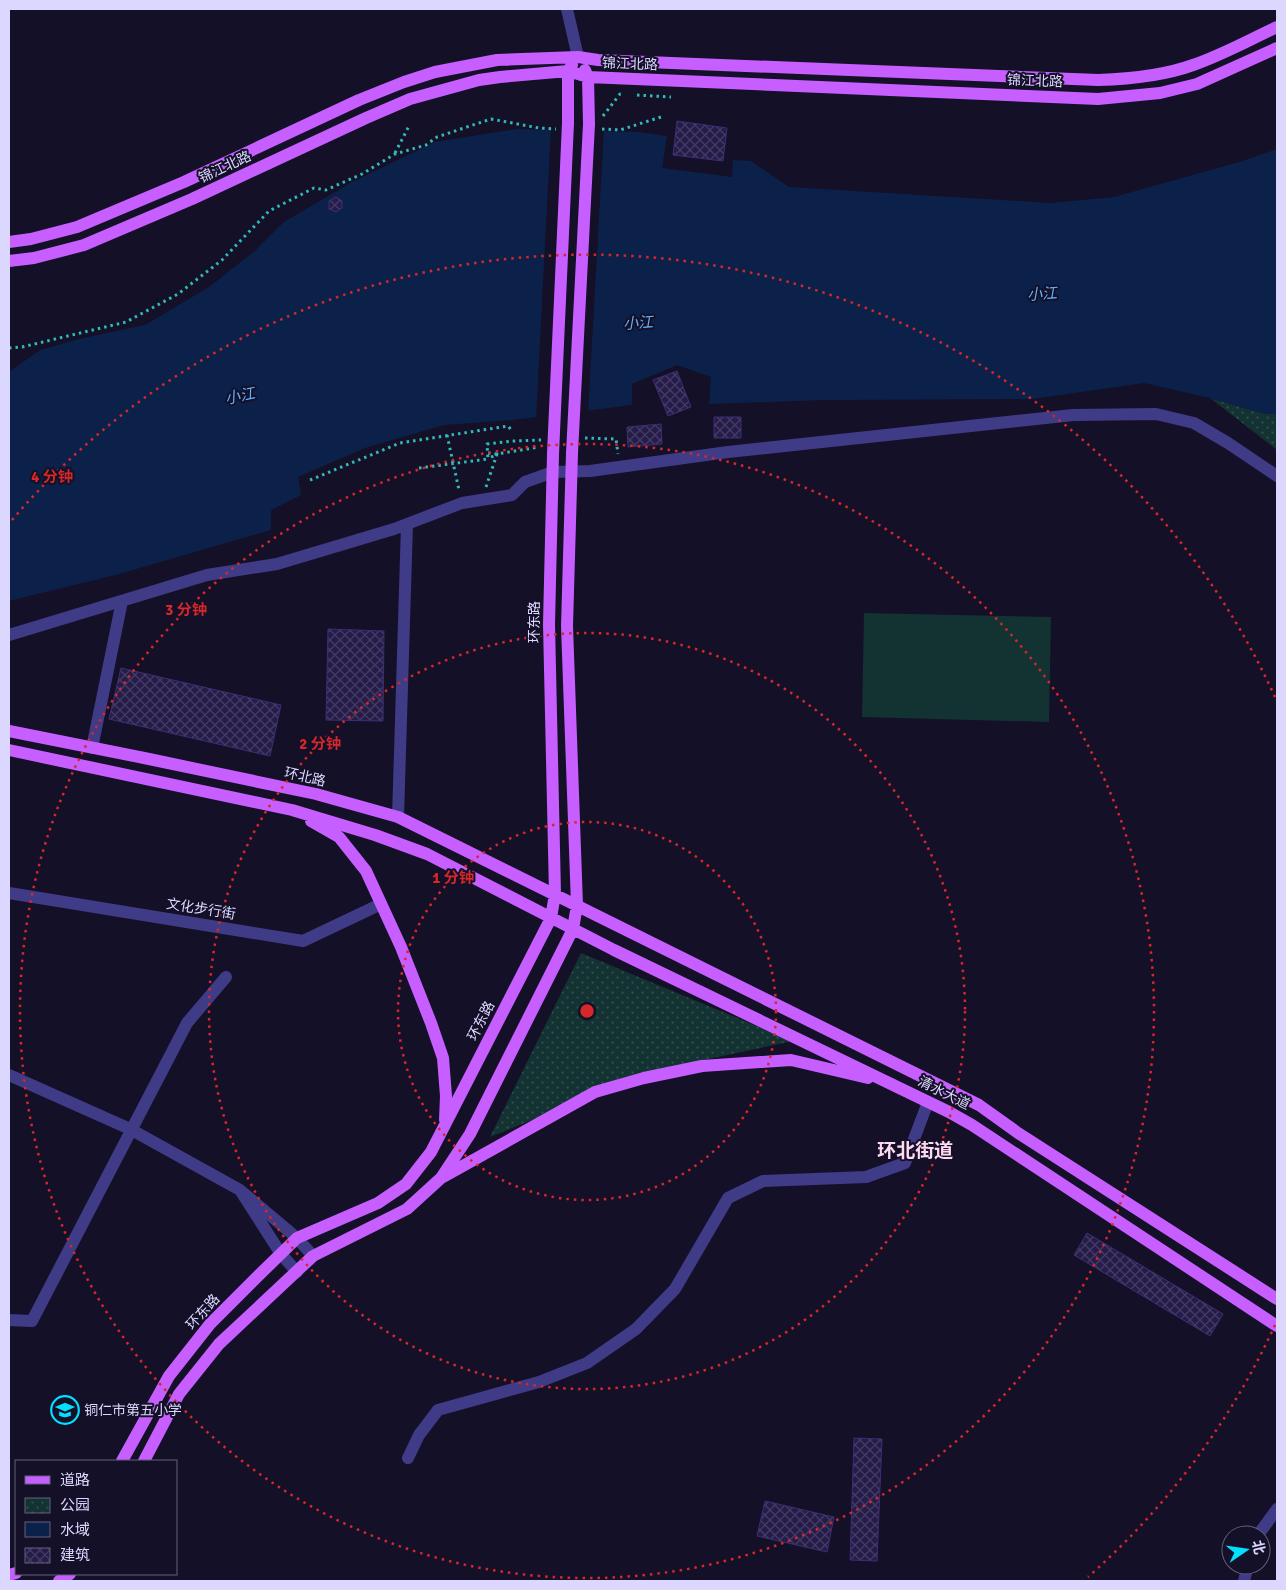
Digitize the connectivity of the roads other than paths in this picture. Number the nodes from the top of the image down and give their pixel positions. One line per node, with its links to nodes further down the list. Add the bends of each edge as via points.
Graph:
1 (567, 9): 4 (street)
2 (1277, 27): 4 (main road, 锦江北路, via 1191,66 1129,79 598,60)
3 (1277, 48): 6 (main road, 锦江北路, via 1197,84 1160,93 1098,99)
4 (578, 56): 5 (main road); 6 (main road); 7 (main road, 锦江北路, via 496,60 435,72 404,82 77,227)
5 (568, 71): 6 (main road, 锦江北路); 8 (main road, 锦江北路, via 480,80 410,100 84,245); 9 (main road, 环东路, bridge, via 562,126)
6 (588, 77): 10 (main road, bridge, via 591,127)
7 (9, 242)
8 (9, 261)
9 (552, 472): 10 (street); 12 (street, via 525,482 512,495 462,503); 21 (main road, 环东路, via 549,624)
10 (571, 472): 11 (street, via 737,450 1073,415 1156,414 1194,423); 23 (main road, via 567,626)
11 (1277, 476)
12 (407, 524): 13 (street, via 277,564 207,575); 19 (street)
13 (122, 601): 14 (street); 16 (street)
14 (9, 635)
15 (9, 731): 16 (main road, 环北路)
16 (92, 748): 19 (main road, 环北路, via 316,794)
17 (9, 750): 18 (main road)
18 (292, 810): 22 (main road, via 339,837 366,871); 24 (main road, via 427,854)
19 (398, 818): 21 (main road, 环北路)
20 (9, 893): 22 (street, 文化步行街, via 303,941)
21 (555, 894): 23 (main road, 环北路); 24 (main road, 环东路)
22 (381, 904): 30 (main road, via 408,964 442,1058)
23 (577, 905): 25 (main road); 38 (main road, 清水大道, via 979,1105)
24 (551, 918): 25 (main road); 30 (main road, 环东路)
25 (573, 929): 28 (main road, 清水大道); 32 (main road, via 470,1134)
26 (226, 977): 31 (street, via 186,1023)
27 (9, 1076): 31 (street)
28 (890, 1083): 29 (main road, 清水大道); 32 (main road, via 791,1060 702,1066 644,1078 595,1092)
29 (928, 1102): 40 (main road, 清水大道, via 972,1125); 41 (street, via 905,1163 866,1177 763,1181 728,1198 675,1289 636,1329 587,1363 539,1382 438,1410)
30 (445, 1124): 34 (main road, 环东路, via 431,1152 406,1184 378,1203)
31 (130, 1129): 33 (street); 39 (street, via 32,1321)
32 (441, 1178): 36 (main road, via 407,1209)
33 (240, 1190): 34 (street); 35 (street)
34 (297, 1238): 35 (main road, 环东路); 36 (street)
35 (281, 1254): 37 (street); 42 (main road, 环东路, via 210,1324 168,1376)
36 (313, 1256): 37 (main road)
37 (296, 1272): 43 (main road, via 219,1344 179,1394)
38 (1277, 1299)
39 (9, 1320)
40 (1277, 1326)
41 (408, 1458)
42 (123, 1460)
43 (145, 1460)
44 (1277, 1509): 45 (street)
45 (1265, 1525)

